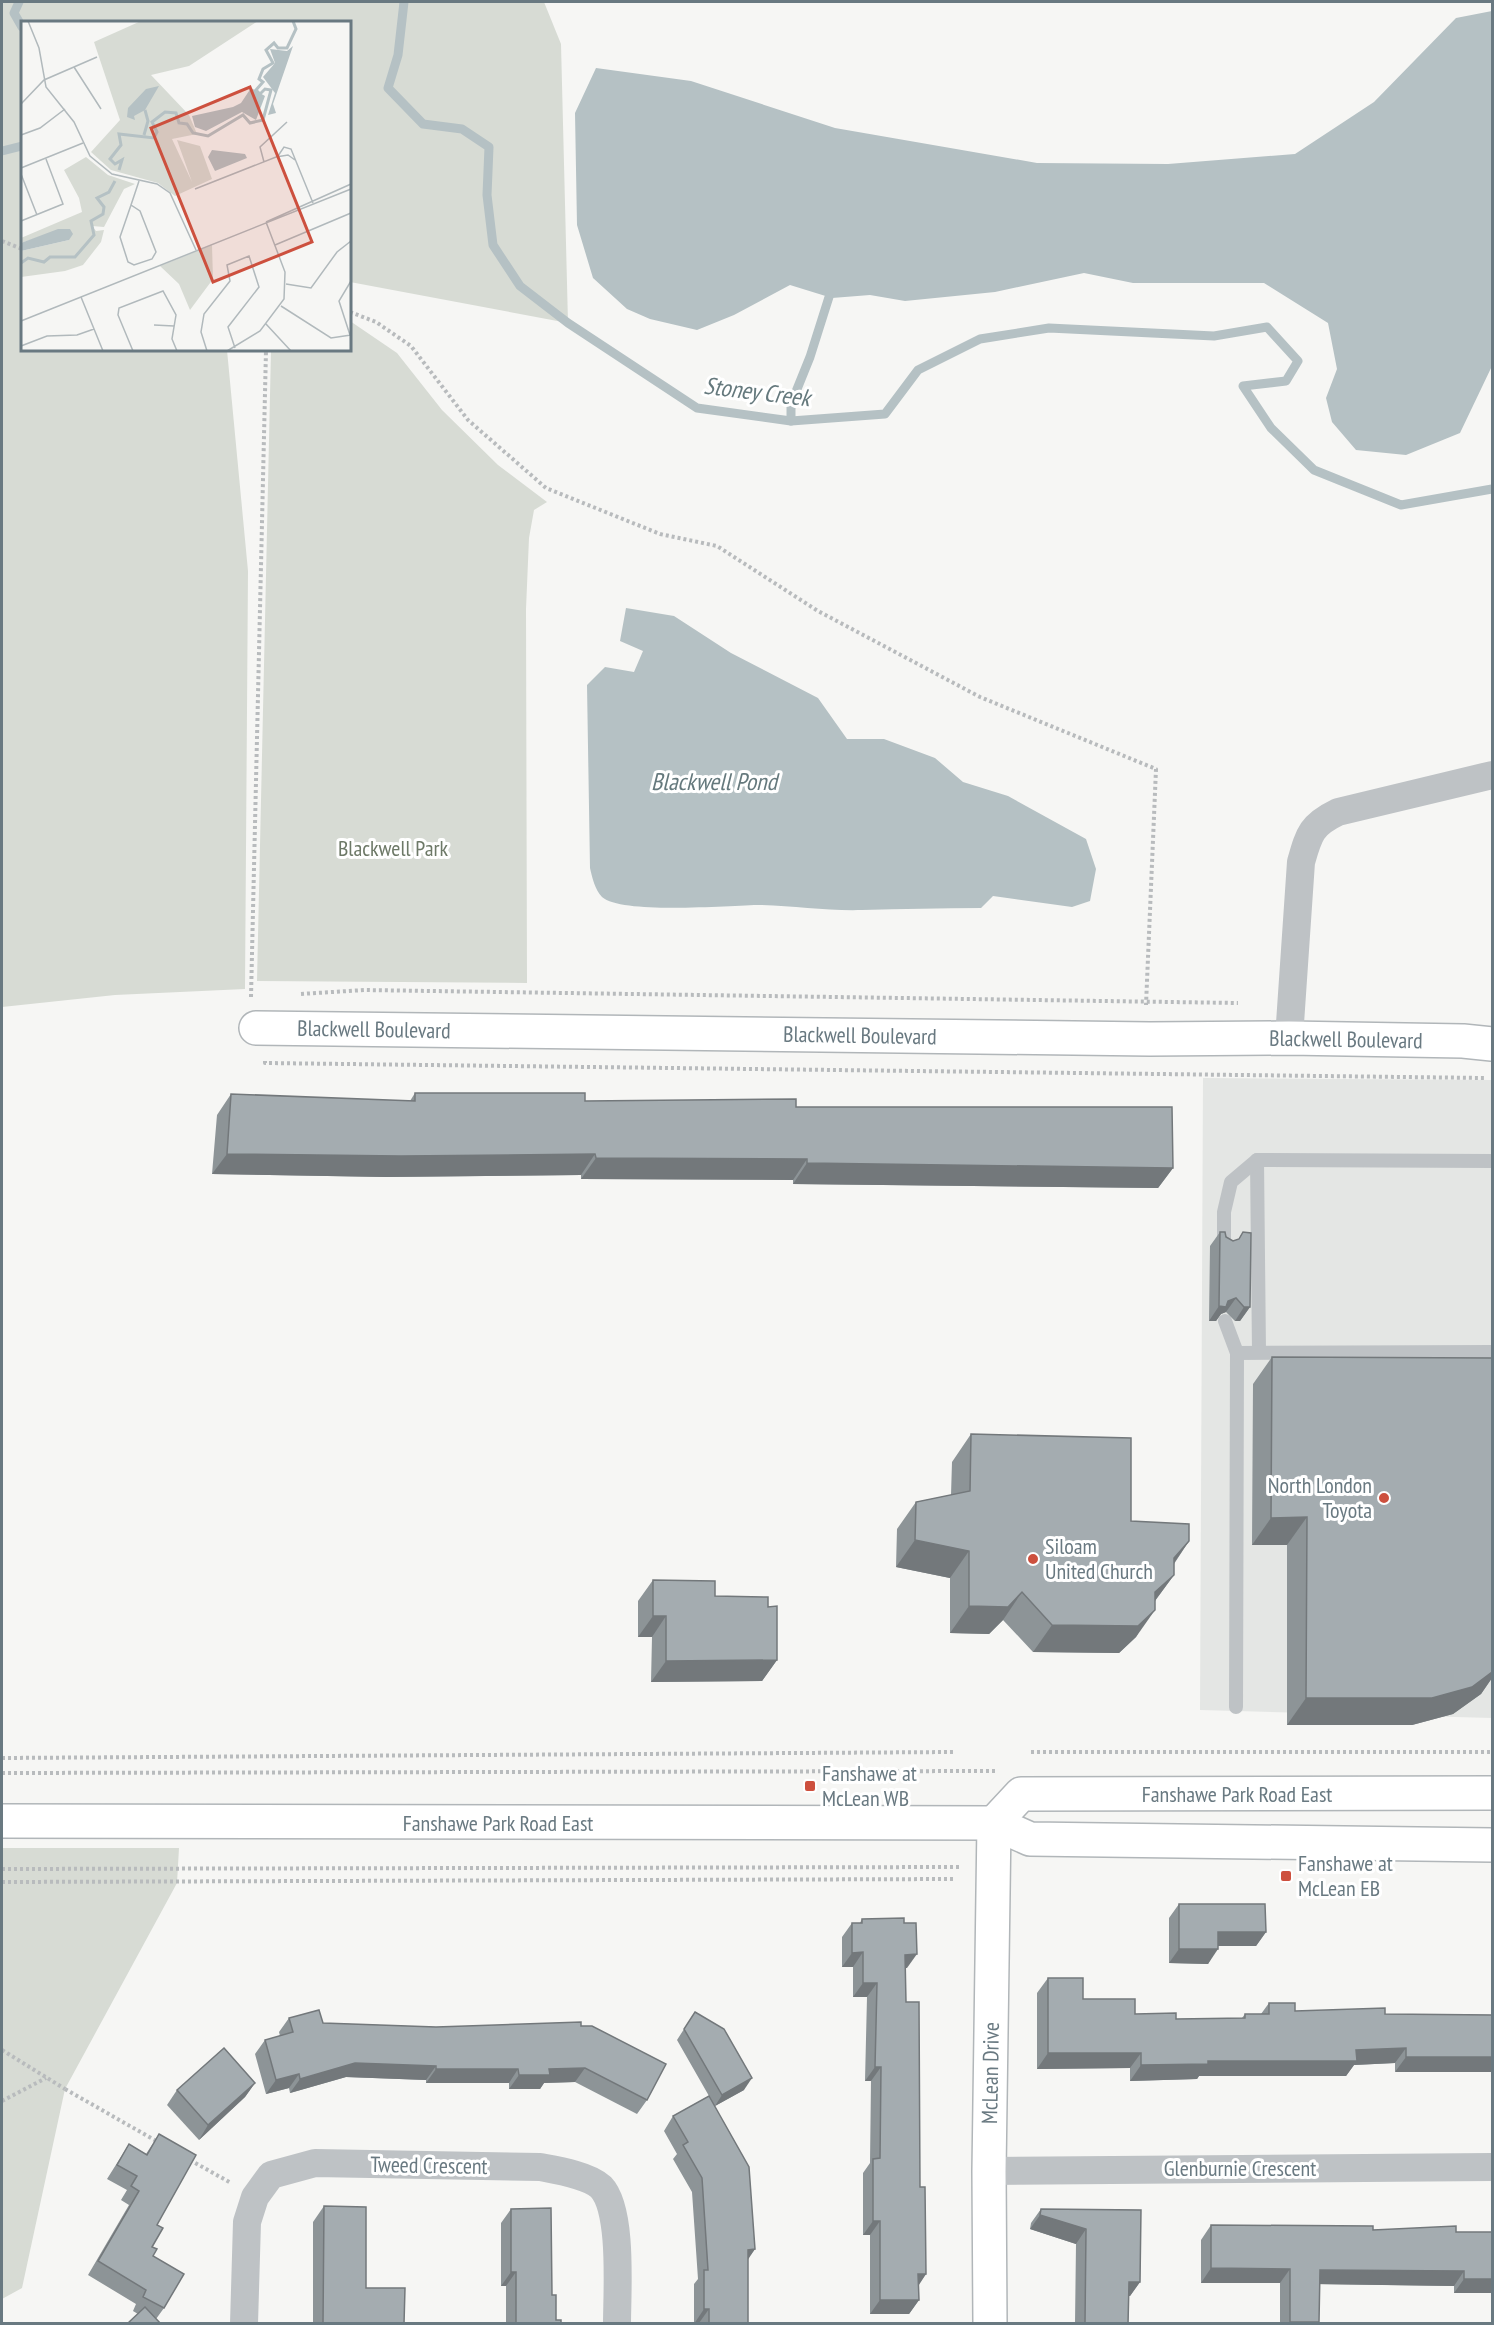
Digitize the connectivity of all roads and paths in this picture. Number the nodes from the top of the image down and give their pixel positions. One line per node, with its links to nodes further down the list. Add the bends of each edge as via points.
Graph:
1 (2, 241): 2 (path)
2 (21, 249)
3 (351, 312): 7 (path, via 376,322 411,346 468,420 546,488 660,534 717,546 818,611 980,697 1156,769)
4 (266, 351): 9 (path)
5 (1492, 775): 10 (street, via 1338,812 1318,821 1301,862)
6 (296, 994): 7 (path, via 364,990)
7 (1146, 1003): 8 (path); 11 (path)
8 (1242, 1004)
9 (256, 1007): 11 (main road, Blackwell Boulevard)
10 (1289, 1038): 11 (main road, Blackwell Boulevard); 12 (main road, Blackwell Boulevard)
11 (1150, 1039)
12 (1483, 1039)
13 (1257, 1160): 14 (lane); 15 (lane, via 1232,1182 1224,1212); 17 (lane)
14 (1492, 1161)
15 (1224, 1246)
16 (1225, 1321): 19 (lane)
17 (1259, 1352): 18 (lane); 19 (lane)
18 (1492, 1352)
19 (1237, 1353): 20 (lane)
20 (1236, 1707)
21 (954, 1752): 24 (path)
22 (1031, 1752): 23 (path)
23 (1492, 1752)
24 (2, 1758)
25 (1004, 1771): 26 (path)
26 (2, 1773)
27 (1492, 1793): 29 (main road, Fanshawe Park Road East, via 1022,1794)
28 (2, 1821): 29 (main road, Fanshawe Park Road East)
29 (994, 1823): 30 (main road, Fanshawe Park Road East, via 1030,1839); 31 (main road, McLean Drive)
30 (1492, 1845)
31 (993, 1867): 32 (path); 43 (main road, McLean Drive)
32 (2, 1869)
33 (956, 1879): 34 (path)
34 (2, 1882)
35 (2, 2050): 36 (path)
36 (46, 2078): 38 (path); 39 (path)
37 (65, 2089): 38 (path)
38 (70, 2092): 40 (path)
39 (2, 2101)
40 (163, 2145)
41 (183, 2156): 44 (path)
42 (1492, 2167): 43 (street, Glenburnie Crescent)
43 (988, 2171): 47 (main road, McLean Drive)
44 (255, 2197): 45 (street, Tweed Crescent, via 248,2222); 46 (street, Tweed Crescent, via 271,2175 315,2163 540,2167 572,2174 601,2188 613,2214)
45 (244, 2324)
46 (616, 2324)
47 (990, 2324)

